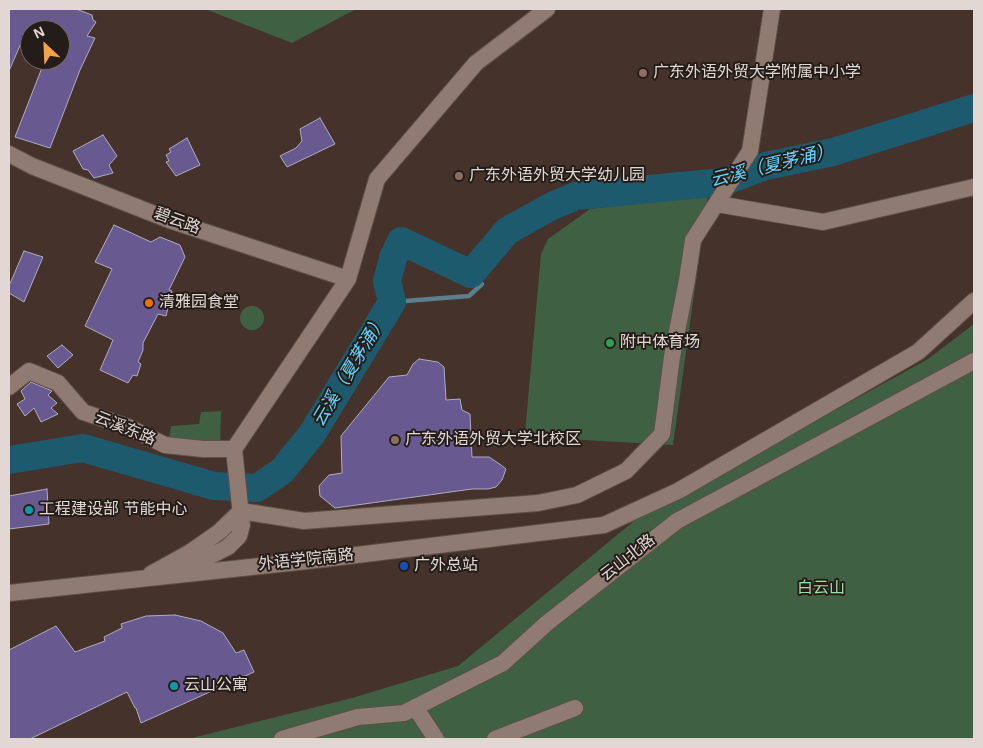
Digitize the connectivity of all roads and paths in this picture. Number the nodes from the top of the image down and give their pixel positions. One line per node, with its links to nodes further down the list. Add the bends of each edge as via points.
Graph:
1 (547, 9): 6 (street, via 476,62 377,179)
2 (772, 9): 5 (street, via 750,151)
3 (9, 154): 6 (street, 碧云路, via 172,220)
4 (974, 187): 5 (street, via 823,222)
5 (717, 204): 12 (street, via 694,240 672,357 662,434 626,471 577,495 538,503 304,521)
6 (348, 279): 10 (street)
7 (974, 301): 11 (street, 外语学院南路, via 918,352)
8 (974, 361): 13 (street, 云山北路)
9 (9, 387): 10 (street, 云溪东路, via 29,371 58,383 83,412 128,427 165,445)
10 (234, 448): 12 (street)
11 (678, 491): 13 (street); 14 (street, 外语学院南路, via 604,525)
12 (241, 511): 14 (street, via 239,536 228,547); 15 (street, via 219,532 189,553)
13 (690, 512): 17 (street, 云山北路, via 547,623 503,663)
14 (172, 575): 15 (street, 外语学院南路)
15 (144, 578): 16 (street, 外语学院南路)
16 (9, 593)
17 (415, 707): 19 (street, 云山北路, via 404,713 358,717); 20 (street)
18 (575, 708): 21 (street)
19 (282, 739)
20 (436, 739)
21 (495, 739)

